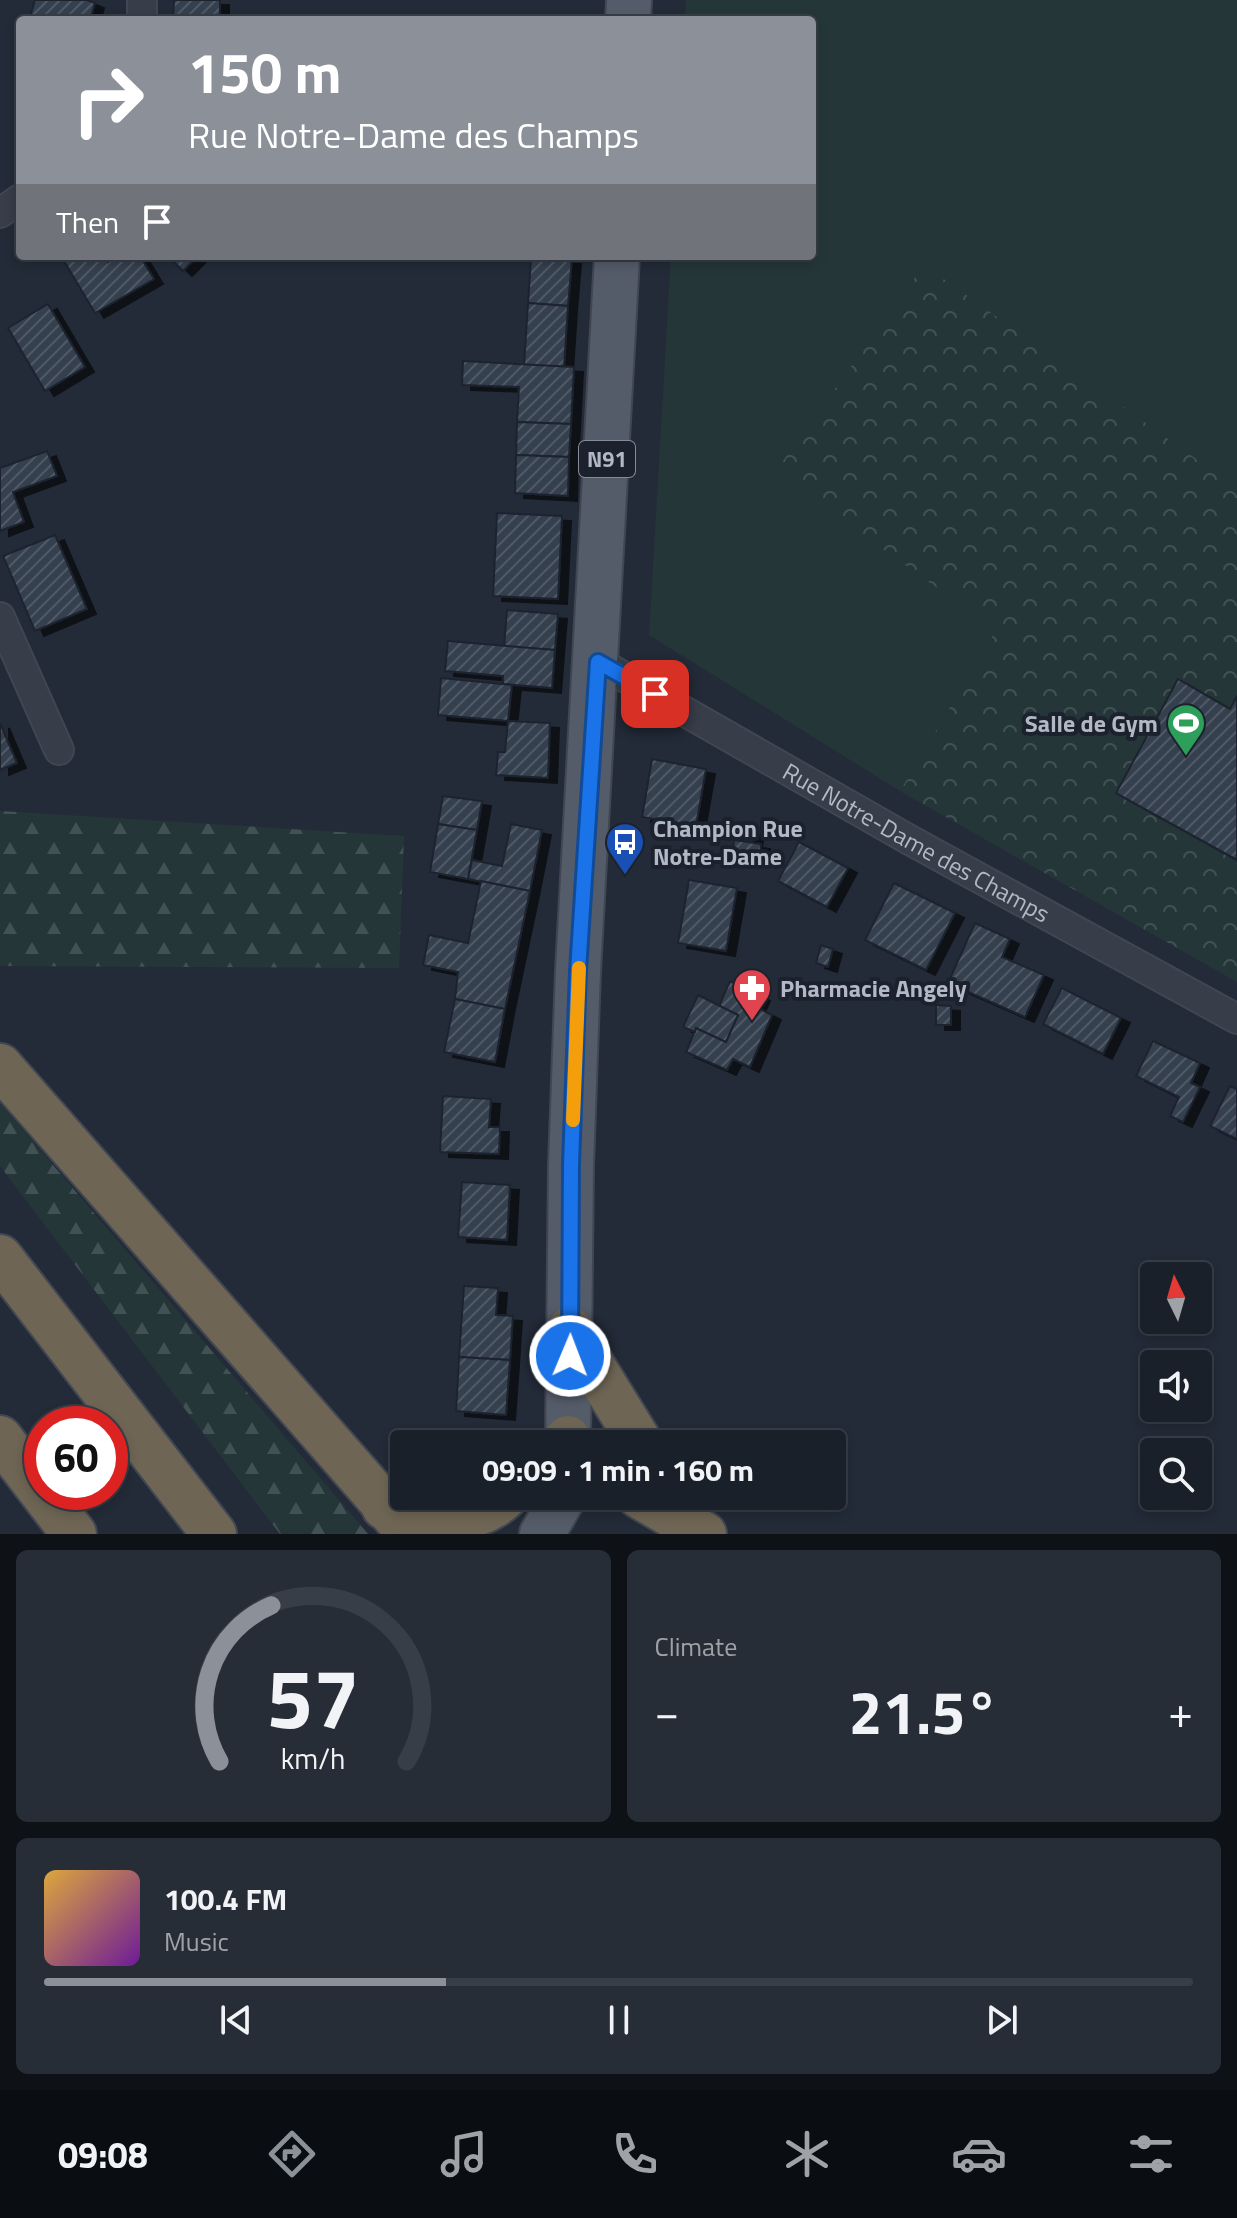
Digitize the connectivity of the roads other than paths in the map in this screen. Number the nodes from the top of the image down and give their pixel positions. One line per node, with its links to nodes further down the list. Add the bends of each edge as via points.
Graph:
1 (617, 260): 3 (main road, N91)
2 (0, 617): 4 (street)
3 (598, 662): 5 (street, Rue Notre-Dame des Champs); 8 (main road, N91, via 578,971)
4 (59, 750)
5 (1237, 1019)
6 (0, 1066): 17 (highway)
7 (0, 1257): 19 (highway)
8 (570, 1329): 9 (main road, N91); 10 (highway)
9 (566, 1430)
10 (632, 1430)
11 (0, 1438): 18 (highway)
12 (482, 1510): 17 (highway, via 452,1521)
13 (557, 1510): 20 (main road)
14 (570, 1510): 21 (main road)
15 (671, 1510): 16 (highway)
16 (691, 1519)
17 (397, 1520)
18 (74, 1534)
19 (214, 1534)
20 (542, 1534)
21 (579, 1534)

